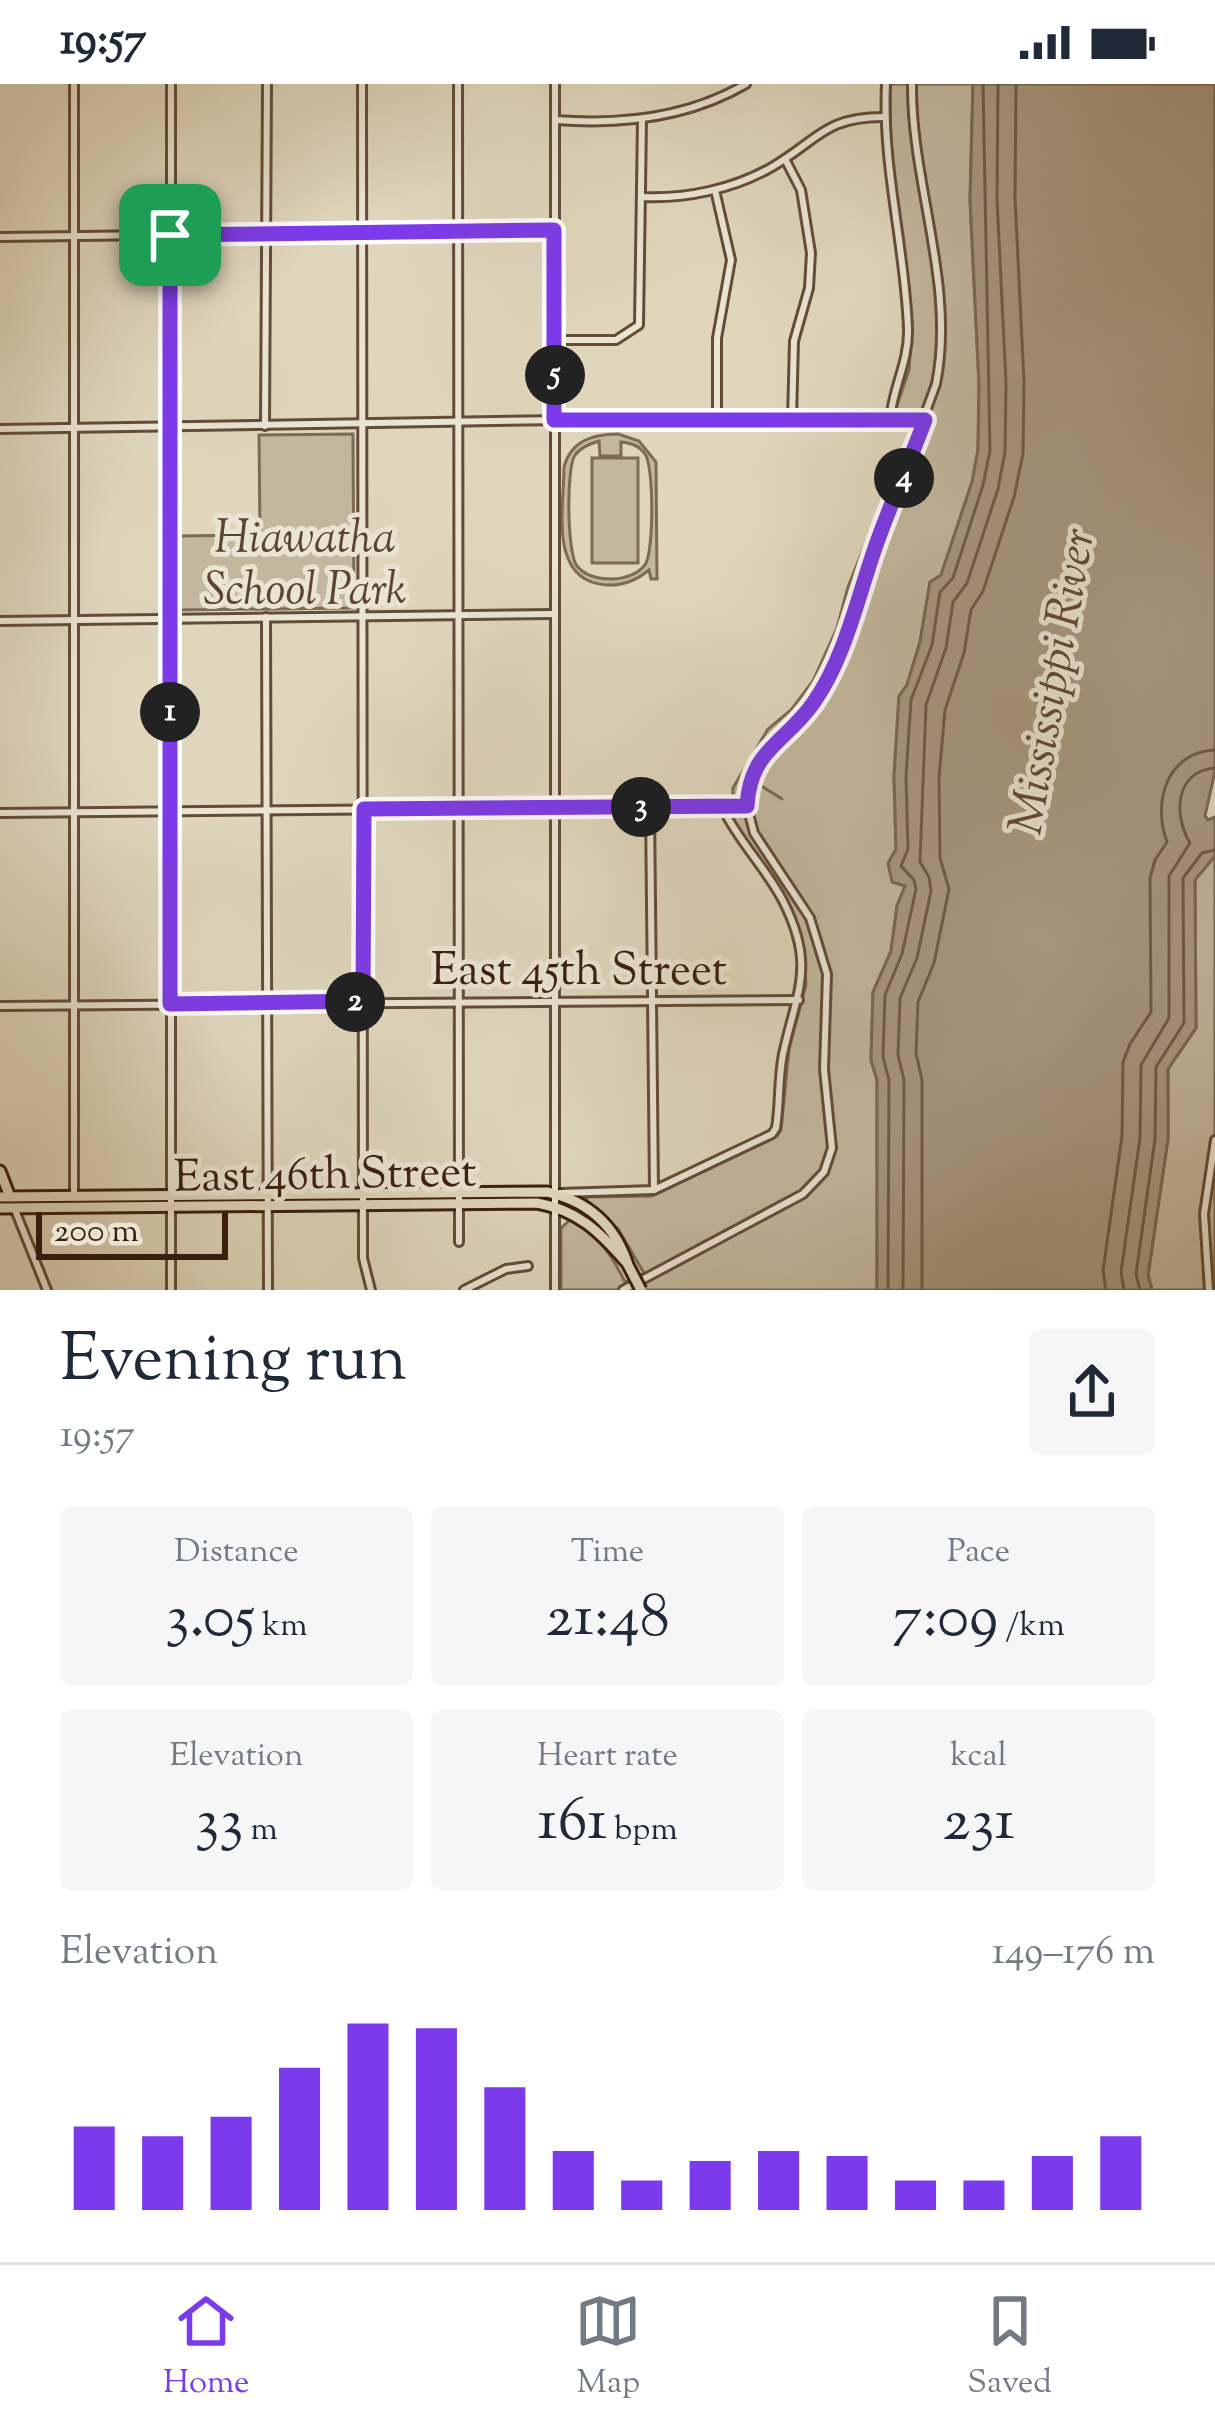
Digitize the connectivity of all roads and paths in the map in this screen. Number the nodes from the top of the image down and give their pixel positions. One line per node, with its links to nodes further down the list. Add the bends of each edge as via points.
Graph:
1 (74, 84): 21 (street)
2 (171, 84): 20 (street)
3 (266, 84): 19 (street)
4 (362, 84): 18 (street)
5 (458, 84): 17 (street)
6 (555, 84): 11 (street)
7 (746, 84): 12 (street, via 696,108)
8 (886, 84): 10 (street)
9 (912, 84): 27 (street, via 940,339)
10 (884, 118): 13 (street, via 842,120); 28 (street, via 908,327)
11 (556, 120): 12 (street); 16 (street)
12 (642, 120): 15 (street)
13 (785, 158): 14 (street); 26 (street, via 801,190 811,253 794,341)
14 (715, 190): 15 (street); 25 (street, via 731,260 716,338)
15 (643, 197): 23 (street, via 639,325 616,340)
16 (554, 230): 17 (street); 23 (street)
17 (459, 231): 18 (street); 29 (street)
18 (362, 232): 19 (street); 30 (street)
19 (266, 233): 20 (street); 32 (street)
20 (170, 235): 21 (street); 31 (street)
21 (74, 236): 22 (street); 33 (street)
22 (0, 237)
23 (556, 340): 24 (street)
24 (554, 420): 25 (street); 29 (street); 35 (street)
25 (717, 420): 26 (street)
26 (792, 420): 28 (street)
27 (925, 420): 28 (street); 43 (street, via 834,663 815,701 759,760)
28 (890, 421)
29 (459, 423): 30 (street); 36 (street)
30 (362, 424): 32 (street); 37 (street)
31 (170, 426): 32 (street); 33 (street); 39 (street)
32 (265, 426)
33 (74, 428): 34 (street); 40 (street)
34 (0, 429)
35 (555, 614): 36 (street); 42 (street)
36 (459, 615): 37 (street); 44 (street)
37 (363, 616): 38 (street); 47 (street)
38 (266, 617): 39 (street); 48 (street)
39 (170, 619): 40 (street); 49 (street)
40 (74, 620): 41 (street); 50 (street)
41 (0, 621)
42 (555, 806): 44 (street); 45 (street); 53 (street)
43 (747, 806): 46 (street); 85 (street, via 754,833 810,918 825,963 832,1148 824,1172 792,1202)
44 (458, 807): 47 (street); 52 (street)
45 (650, 807): 46 (street); 54 (street)
46 (722, 807): 55 (street, via 795,931 803,964)
47 (364, 809): 48 (street); 56 (street)
48 (267, 810): 49 (street); 57 (street)
49 (171, 812): 50 (street); 58 (street)
50 (74, 813): 51 (street); 59 (street)
51 (0, 814)
52 (459, 1000): 53 (street, East 45th Street); 56 (street, East 45th Street); 66 (street)
53 (556, 1000): 54 (street, East 45th Street); 64 (street)
54 (650, 1000): 55 (street, East 45th Street); 63 (street)
55 (799, 1000): 63 (street, via 772,1134)
56 (363, 1001): 57 (street, East 45th Street); 67 (street)
57 (266, 1003): 58 (street, East 45th Street); 68 (street)
58 (170, 1004): 59 (street, East 45th Street); 70 (street)
59 (74, 1005): 60 (street, East 45th Street); 71 (street)
60 (0, 1006)
61 (1215, 1140): 65 (street)
62 (0, 1171): 69 (main road)
63 (654, 1190): 64 (street, East 46th Street)
64 (555, 1194): 66 (main road, East 46th Street); 72 (street); 77 (main road, East 46th Street, via 603,1220)
65 (1211, 1195): 87 (street, via 1204,1240)
66 (460, 1198): 67 (main road, East 46th Street); 72 (main road, East 46th Street); 76 (street)
67 (363, 1199): 68 (main road, East 46th Street); 82 (street)
68 (267, 1200): 70 (main road, East 46th Street); 81 (street)
69 (8, 1201): 71 (main road, East 46th Street); 73 (main road, East 46th Street); 79 (street)
70 (171, 1201): 71 (main road, East 46th Street); 80 (street)
71 (75, 1202)
72 (555, 1207): 74 (main road, East 46th Street); 75 (street)
73 (0, 1208)
74 (577, 1216): 75 (street, via 563,1219); 77 (main road, East 46th Street)
75 (554, 1235): 84 (street)
76 (459, 1242)
77 (628, 1265): 86 (main road, East 46th Street, bridge)
78 (529, 1266): 83 (street)
79 (47, 1290)
80 (171, 1290)
81 (268, 1290)
82 (371, 1290)
83 (464, 1290)
84 (555, 1290)
85 (623, 1290)
86 (641, 1290)
87 (1209, 1290)

